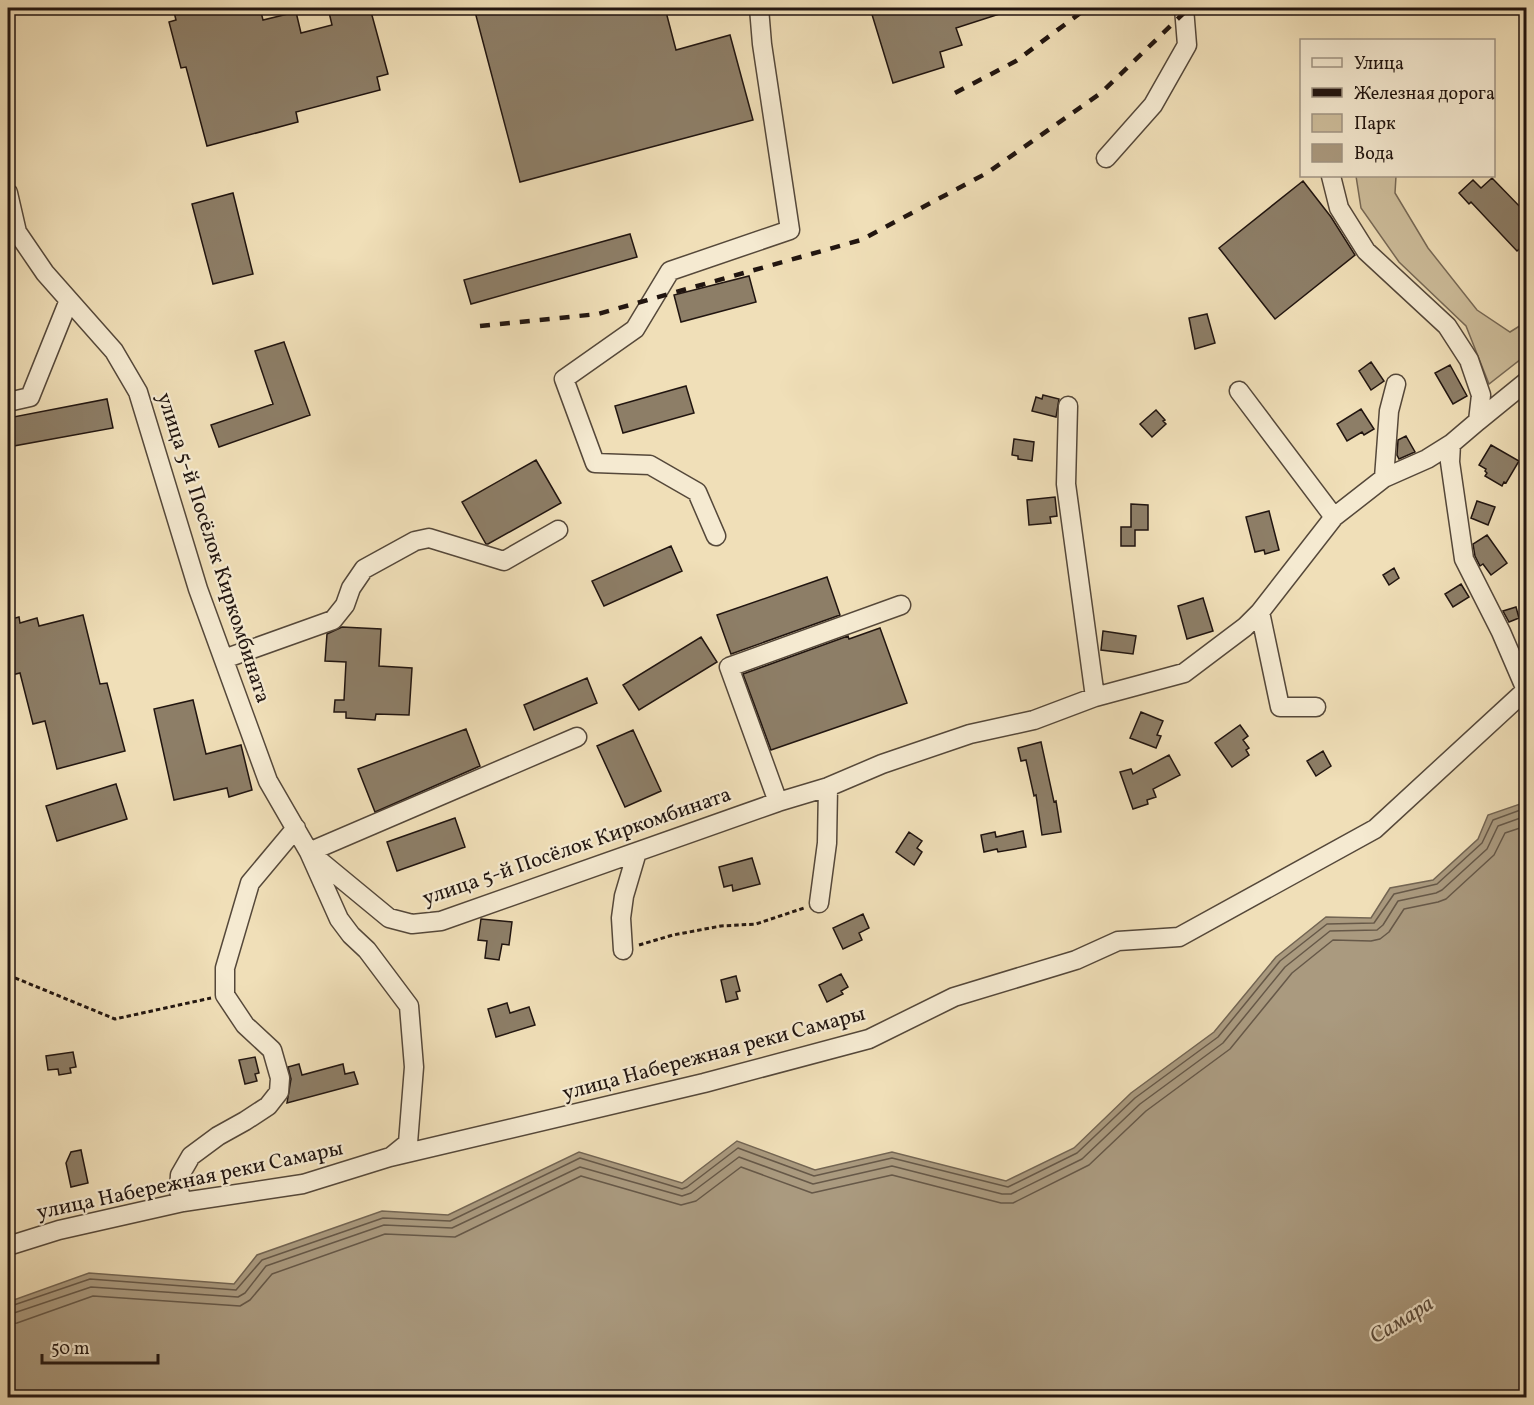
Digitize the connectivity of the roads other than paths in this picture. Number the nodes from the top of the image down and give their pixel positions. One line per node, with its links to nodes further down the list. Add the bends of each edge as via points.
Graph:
1 (759, 8): 17 (street, via 790,230 670,271 635,329 564,379 595,463 650,465 697,492)
2 (1185, 8): 3 (street, via 1187,45 1153,105)
3 (1106, 158)
4 (1331, 177): 12 (street, via 1339,208 1366,251 1447,326 1469,360 1480,395)
5 (8, 193): 6 (street, улица 5-й Посёлок Киркомбината, via 17,232)
6 (69, 300): 10 (street, via 30,397); 20 (street, улица 5-й Посёлок Киркомбината, via 114,351 138,392 198,589)
7 (1527, 382): 12 (street, улица 5-й Посёлок Киркомбината)
8 (1396, 384): 14 (street, via 1389,411)
9 (1239, 391): 15 (street)
10 (8, 402)
11 (1068, 406): 22 (street, via 1066,484)
12 (1478, 421): 13 (street, улица 5-й Посёлок Киркомбината)
13 (1451, 444): 14 (street, улица 5-й Посёлок Киркомбината); 21 (street, via 1450,462 1464,559)
14 (1384, 478): 15 (street, улица 5-й Посёлок Киркомбината)
15 (1334, 517): 19 (street, улица 5-й Посёлок Киркомбината)
16 (558, 530): 20 (street, via 504,561 429,538 415,541 364,569 333,620)
17 (716, 536)
18 (901, 605): 26 (street, via 729,667)
19 (1260, 612): 22 (street, улица 5-й Посёлок Киркомбината, via 1184,673); 23 (street, via 1280,706)
20 (224, 659): 27 (street, улица 5-й Посёлок Киркомбината, via 268,781)
21 (1526, 690): 32 (street, улица Набережная реки Самары, via 1375,829 1179,937 1118,940 1076,960 954,997 869,1039 704,1083)
22 (1095, 697): 25 (street, улица 5-й Посёлок Киркомбината, via 1034,720 970,734 904,756)
23 (1316, 707)
24 (578, 737): 28 (street)
25 (828, 787): 26 (street, улица 5-й Посёлок Киркомбината); 30 (street, via 828,843)
26 (778, 802): 29 (street, улица 5-й Посёлок Киркомбината)
27 (296, 828): 28 (street, улица 5-й Посёлок Киркомбината); 33 (street, via 250,883 225,968 225,995 245,1025 272,1050 280,1078 279,1092 268,1106 191,1156 180,1175)
28 (309, 852): 29 (street, улица 5-й Посёлок Киркомбината, via 389,918 412,924 441,921); 32 (street, via 339,919 409,1006 414,1067 408,1143)
29 (637, 852): 31 (street, via 624,896)
30 (819, 903)
31 (623, 950)
32 (390, 1157): 33 (street, улица Набережная реки Самары, via 303,1184)
33 (183, 1202): 34 (street, улица Набережная реки Самары, via 59,1230)
34 (8, 1246)

